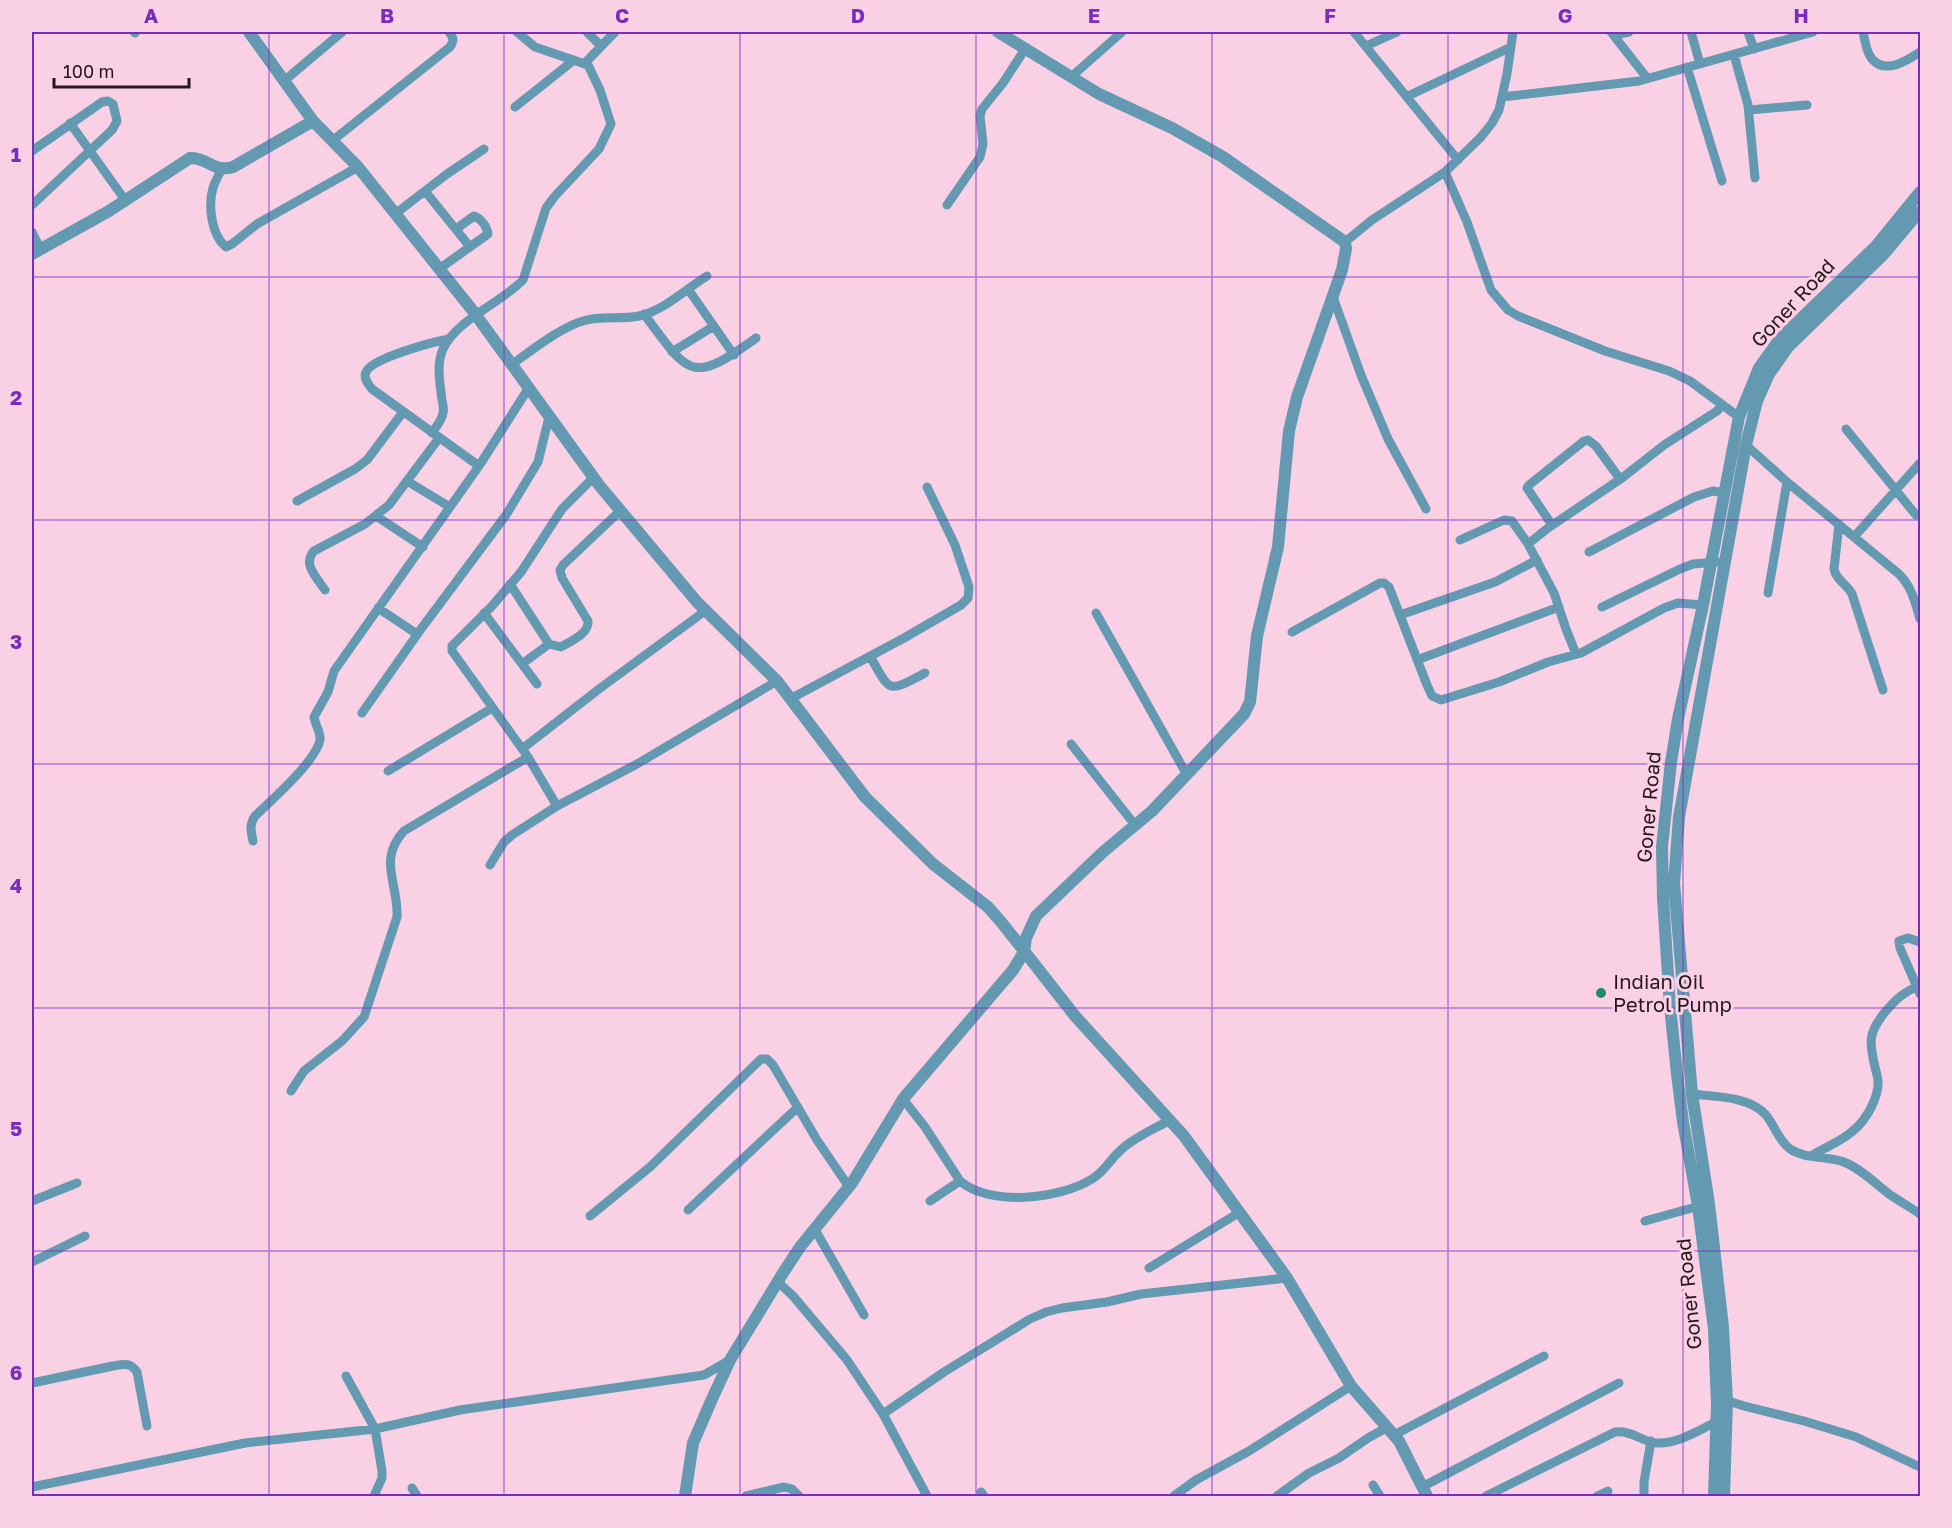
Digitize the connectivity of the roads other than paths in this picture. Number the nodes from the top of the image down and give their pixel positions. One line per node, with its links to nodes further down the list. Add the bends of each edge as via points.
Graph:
1 (249, 32): 31 (street)
2 (342, 32): 31 (street)
3 (449, 32): 39 (street, via 454,42 450,47)
4 (517, 32): 25 (street, via 534,47)
5 (587, 32): 18 (street)
6 (615, 32): 18 (street)
7 (1122, 32): 29 (street)
8 (1354, 32): 19 (street)
9 (1397, 32): 19 (street)
10 (1513, 32): 20 (street)
11 (1629, 32): 16 (street)
12 (1691, 32): 27 (street)
13 (1748, 32): 22 (street)
14 (1811, 32): 22 (street)
15 (1863, 32): 23 (street, via 1872,60 1877,63 1902,63)
16 (1613, 33): 30 (street)
17 (1007, 34): 21 (street)
18 (601, 46): 26 (street)
19 (1366, 46): 32 (street)
20 (1511, 47): 32 (street); 33 (street)
21 (1025, 49): 29 (street); 53 (street, via 982,109 982,152)
22 (1754, 49): 24 (street)
23 (1920, 52)
24 (1734, 55): 27 (street); 36 (street)
25 (574, 60): 26 (street); 35 (street)
26 (584, 64): 66 (street, via 595,78 609,114 607,135 546,208 523,280)
27 (1700, 64): 28 (street)
28 (1687, 68): 30 (street); 48 (street)
29 (1071, 77): 58 (street, via 1202,144)
30 (1647, 78): 33 (street)
31 (284, 81): 37 (street)
32 (1408, 96): 43 (street)
33 (1502, 97): 43 (street, via 1492,123)
34 (1807, 105): 36 (street)
35 (515, 107)
36 (1749, 110): 47 (street)
37 (313, 121): 39 (street); 45 (street)
38 (70, 123): 41 (street); 41 (street, via 102,102 113,104 117,121); 42 (street)
39 (332, 141): 44 (street)
40 (484, 149): 49 (street)
41 (90, 150): 51 (street); 52 (street)
42 (32, 151)
43 (1458, 160): 46 (street)
44 (358, 167): 45 (street, via 257,224 229,247 221,242 211,205 213,187); 55 (street)
45 (221, 170): 51 (street, via 190,158)
46 (1445, 172): 58 (street); 74 (street, via 1491,290 1508,310 1605,351 1669,371)
47 (1755, 178)
48 (1722, 181)
49 (425, 191): 55 (street); 56 (street)
50 (1920, 192): 77 (street, Goner Road, via 1876,246 1779,340 1759,368)
51 (125, 200): 60 (street)
52 (32, 205)
53 (947, 205)
54 (1920, 211): 78 (street, Goner Road, via 1882,255 1788,346 1769,374)
55 (395, 214): 61 (street)
56 (456, 229): 59 (street); 59 (street, via 474,216 487,228 488,234)
57 (32, 232): 60 (street)
58 (1345, 242): 64 (street, via 1347,249)
59 (470, 247): 61 (street)
60 (36, 252)
61 (439, 269): 66 (street)
62 (707, 276): 63 (street)
63 (688, 289): 65 (street); 67 (street)
64 (1333, 297): 93 (street, via 1383,429); 138 (street, via 1297,397 1289,431 1278,546 1257,636 1250,702 1244,714)
65 (644, 314): 70 (street); 72 (street, via 582,321)
66 (475, 315): 69 (street); 72 (street)
67 (714, 326): 70 (street); 71 (street)
68 (756, 338): 71 (street)
69 (449, 339): 75 (street, via 375,362 366,372 372,389); 80 (street, via 439,361 444,411)
70 (672, 352): 71 (street, via 696,369 716,365)
71 (734, 355)
72 (511, 364): 73 (street)
73 (528, 389): 76 (street); 83 (street)
74 (1722, 405): 77 (street); 85 (street)
75 (403, 412): 80 (street); 91 (street, via 367,460)
76 (549, 417): 84 (street); 120 (street, via 542,453 506,515)
77 (1739, 417): 78 (street); 81 (street, Goner Road)
78 (1751, 424): 81 (street, Goner Road)
79 (1846, 429): 89 (street)
80 (435, 436): 83 (street); 86 (street)
81 (1741, 443): 87 (street); 90 (street, Goner Road); 106 (street, Goner Road)
82 (1920, 464): 89 (street)
83 (479, 466): 92 (street)
84 (594, 477): 94 (street); 107 (street, via 562,509)
85 (1620, 479): 98 (street); 98 (street, via 1596,446 1584,441 1527,488)
86 (407, 481): 92 (street); 96 (street)
87 (1787, 482): 97 (street); 109 (street)
88 (927, 487): 123 (street, via 955,545 969,587 968,598)
89 (1896, 489): 95 (street); 99 (street)
90 (1725, 493): 103 (street, via 1713,491 1694,497); 105 (street, Goner Road)
91 (297, 501)
92 (450, 507): 102 (street)
93 (1426, 509)
94 (621, 510): 114 (street); 121 (street, via 560,570 588,627 561,647)
95 (1916, 515)
96 (376, 516): 102 (street); 108 (street, via 310,556 310,567)
97 (1839, 524): 99 (street); 129 (street, via 1835,575 1852,594)
98 (1552, 525): 101 (street)
99 (1854, 537): 118 (street, via 1907,582)
100 (1460, 540): 101 (street, via 1504,520 1512,521)
101 (1528, 544): 104 (street)
102 (423, 547): 113 (street)
103 (1589, 552)
104 (1537, 560): 111 (street); 117 (street, via 1495,582)
105 (1712, 562): 106 (street); 110 (street, Goner Road); 112 (street, via 1680,569)
106 (1725, 562): 136 (street, Goner Road)
107 (510, 584): 115 (street); 121 (street)
108 (326, 590)
109 (1768, 593)
110 (1703, 605): 122 (street, via 1685,602 1664,608); 135 (street, Goner Road)
111 (1559, 607): 122 (street); 124 (street)
112 (1602, 607)
113 (378, 608): 120 (street); 141 (street, via 334,671 314,717 319,743 292,780 255,816 250,829)
114 (705, 611): 127 (street); 134 (street, via 599,689)
115 (484, 613): 125 (street); 131 (street, via 457,639 452,651)
116 (1096, 613): 138 (street)
117 (1400, 615): 119 (street, via 1384,582); 124 (street)
118 (1920, 616)
119 (1292, 632)
120 (417, 634): 132 (street)
121 (549, 644): 125 (street)
122 (1576, 654): 124 (street, via 1441,700 1432,696)
123 (870, 656): 126 (street, via 892,687); 130 (street)
124 (1417, 660)
125 (522, 664): 128 (street)
126 (925, 673)
127 (777, 681): 130 (street); 139 (street, via 657,753)
128 (537, 684)
129 (1883, 690)
130 (790, 699): 144 (street, via 866,797 933,864 988,907)
131 (492, 708): 134 (street); 137 (street)
132 (362, 713)
133 (1071, 744): 140 (street)
134 (525, 753): 139 (street); 146 (street, via 398,838 390,856 397,917 364,1017 342,1041 304,1071)
135 (1671, 762): 136 (street); 157 (street, Goner Road, via 1662,847 1670,1006 1683,1122)
136 (1689, 765): 147 (street, Goner Road, via 1679,817 1674,883)
137 (388, 771)
138 (1187, 775): 140 (street)
139 (557, 806): 142 (street, via 504,842)
140 (1135, 825): 144 (street, via 1036,916)
141 (253, 841)
142 (490, 865)
143 (1920, 942): 145 (street, via 1908,938 1899,941)
144 (1024, 952): 148 (street); 150 (street, via 1075,1016)
145 (1919, 988): 151 (street, via 1898,997 1875,1024 1870,1038 1877,1093 1863,1121)
146 (291, 1091)
147 (1692, 1094): 151 (street, via 1756,1107 1790,1149); 157 (street, Goner Road)
148 (903, 1099): 152 (street); 154 (street)
149 (798, 1107): 154 (street); 158 (street); 161 (street, via 773,1065 761,1059 650,1167)
150 (1170, 1120): 152 (street, via 1122,1148 1093,1178 1064,1191 1008,1199 968,1188); 159 (street)
151 (1811, 1156): 160 (street, via 1844,1162)
152 (960, 1181): 156 (street)
153 (76, 1183): 155 (street)
154 (849, 1187): 163 (street)
155 (32, 1201)
156 (930, 1201)
157 (1704, 1205): 162 (street); 176 (street, Goner Road)
158 (688, 1210)
159 (1240, 1212): 166 (street); 167 (street)
160 (1920, 1214)
161 (590, 1216)
162 (1645, 1221)
163 (814, 1228): 168 (street); 169 (street)
164 (85, 1236): 165 (street)
165 (32, 1262)
166 (1149, 1268)
167 (1287, 1278): 175 (street); 177 (street, via 1141,1294 1046,1312 960,1362)
168 (778, 1282): 171 (street); 177 (street, via 847,1360)
169 (864, 1315)
170 (1544, 1356): 181 (street)
171 (730, 1360): 180 (street, via 704,1375 460,1410); 189 (street, via 693,1443)
172 (346, 1376): 180 (street)
173 (32, 1383): 179 (street, via 132,1365 137,1372)
174 (1619, 1383): 187 (street)
175 (1351, 1386): 181 (street); 193 (street)
176 (1722, 1399): 178 (street, Goner Road); 183 (street, via 1856,1437); 200 (street, Goner Road)
177 (883, 1414): 192 (street)
178 (1716, 1422): 182 (street, via 1686,1437); 199 (street, Goner Road)
179 (147, 1426)
180 (375, 1429): 185 (street, via 245,1443); 188 (street, via 382,1478)
181 (1391, 1431): 187 (street); 194 (street, via 1368,1438)
182 (1651, 1441): 196 (street, via 1632,1433 1615,1432); 198 (street)
183 (1920, 1467)
184 (1373, 1485): 195 (street)
185 (32, 1487)
186 (1608, 1491): 197 (street)
187 (1425, 1492)
188 (374, 1497)
189 (685, 1497)
190 (746, 1497): 191 (street, via 784,1487)
191 (799, 1497)
192 (927, 1497)
193 (1174, 1497)
194 (1277, 1497)
195 (1380, 1497)
196 (1486, 1497)
197 (1597, 1497)
198 (1644, 1497)
199 (1714, 1497)
200 (1724, 1497)

